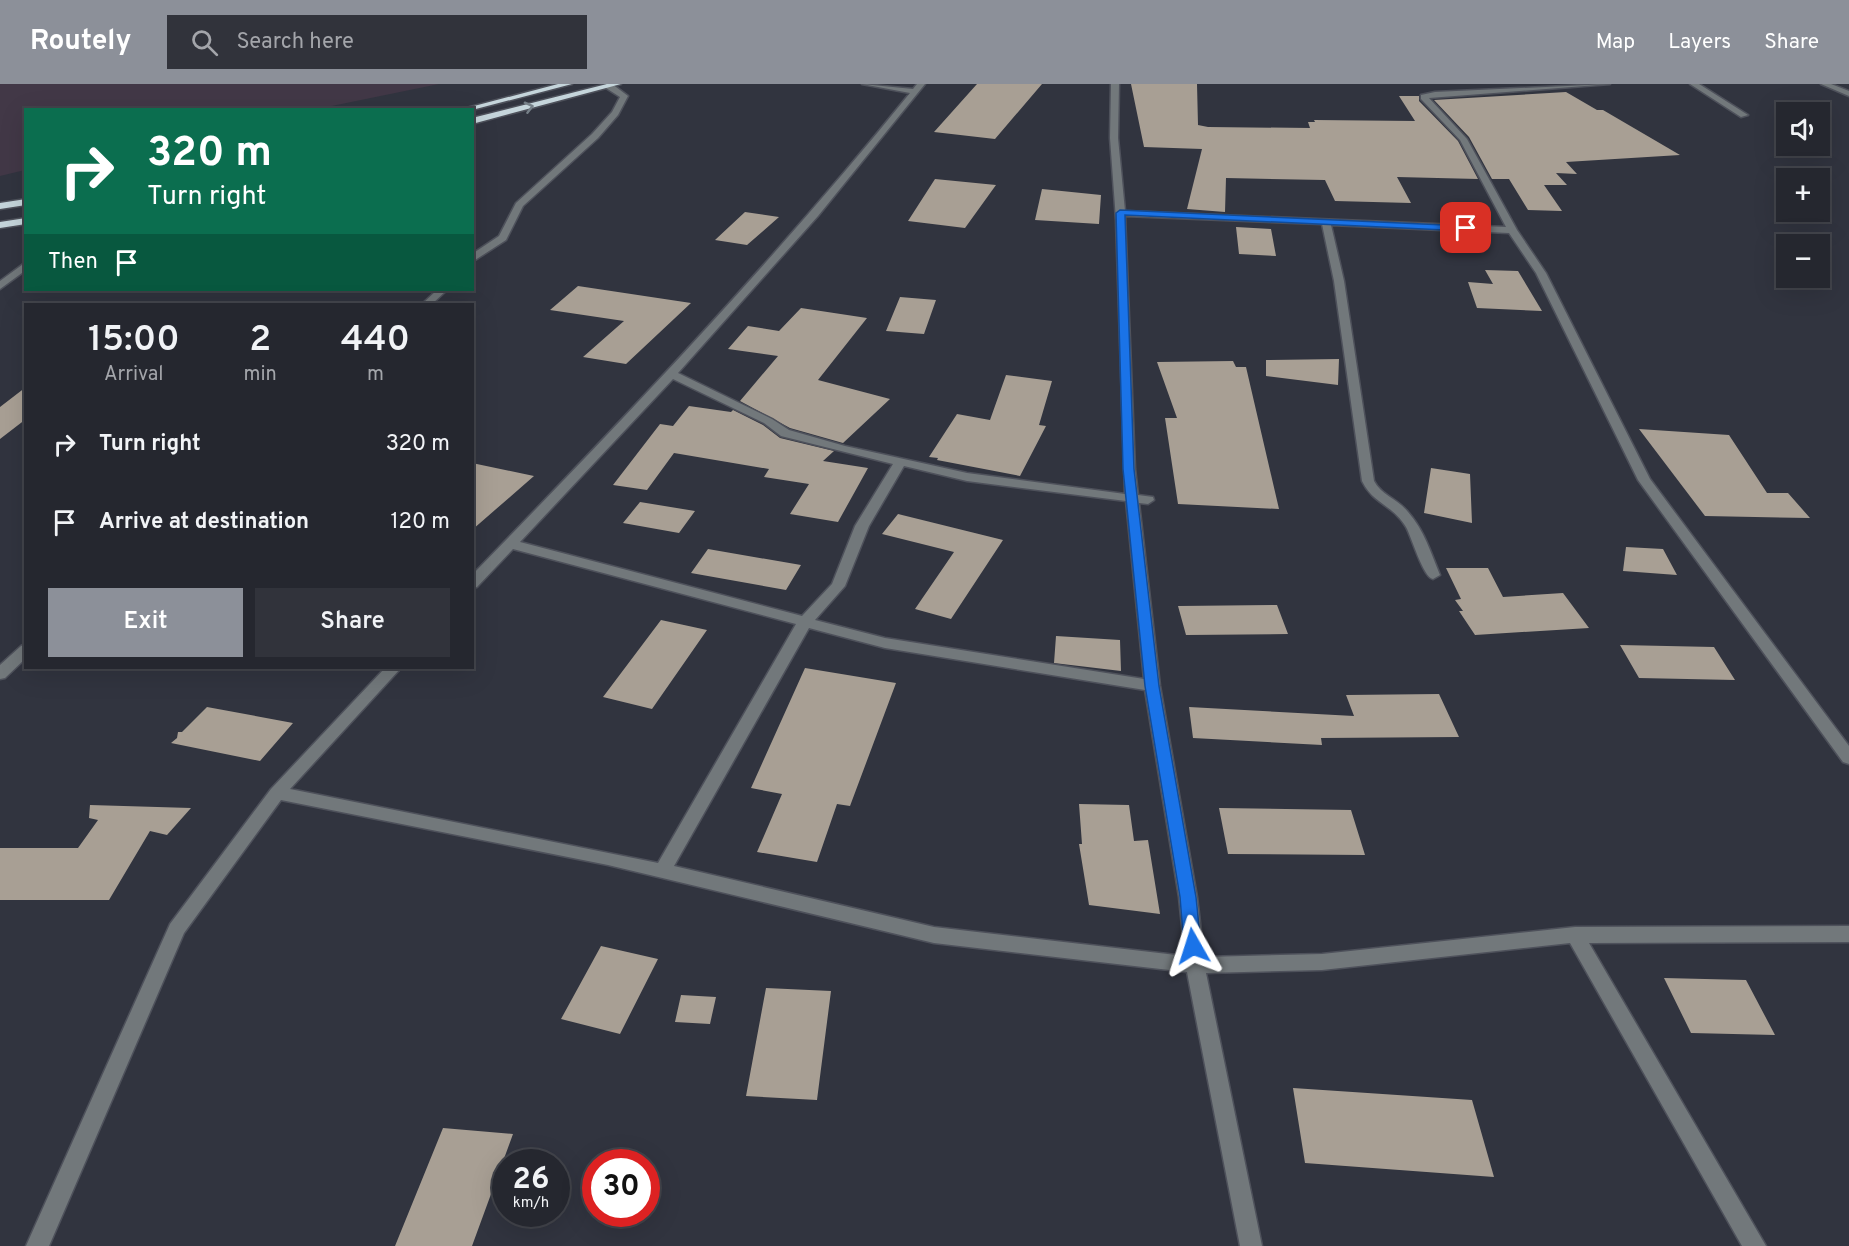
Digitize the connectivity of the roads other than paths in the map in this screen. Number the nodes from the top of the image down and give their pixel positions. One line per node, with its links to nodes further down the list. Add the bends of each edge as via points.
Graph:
1 (568, 84): 10 (highway)
2 (866, 84): 8 (street)
3 (1115, 84): 15 (street, via 1114,138)
4 (1606, 84): 19 (street, via 1424,97 1463,139)
5 (1694, 84): 11 (street)
6 (1825, 84): 9 (street)
7 (613, 85): 12 (highway, one-way to 7); 20 (street, via 624,96 615,113 519,205 504,237)
8 (918, 88): 25 (street, via 836,190)
9 (1849, 94)
10 (471, 108)
11 (1744, 115)
12 (474, 121)
13 (24, 202): 14 (highway)
14 (0, 206)
15 (1120, 213): 17 (street); 35 (street, via 1129,469)
16 (24, 221): 18 (highway)
17 (1326, 224): 19 (street); 29 (street, via 1339,281 1368,481 1374,493 1387,498 1408,517)
18 (0, 225)
19 (1512, 230): 36 (street, via 1541,273 1644,480)
20 (474, 258)
21 (24, 267): 22 (street)
22 (0, 286)
23 (441, 291): 24 (street)
24 (428, 303)
25 (672, 374): 26 (street, via 785,433); 28 (street)
26 (900, 463): 27 (street, via 1032,487); 31 (street, via 862,526 838,586)
27 (1148, 500)
28 (511, 544): 30 (street); 31 (street)
29 (1433, 575)
30 (474, 582)
31 (805, 622): 35 (street, via 885,643); 38 (street)
32 (24, 651): 34 (street)
33 (392, 669): 37 (street)
34 (0, 674)
35 (1152, 686): 41 (street, via 1188,897)
36 (1849, 758)
37 (277, 793): 38 (street); 42 (street, via 177,929)
38 (662, 871): 41 (street, via 934,935)
39 (1849, 934): 40 (street)
40 (1575, 935): 41 (street, via 1322,962); 44 (street)
41 (1195, 965): 43 (street)
42 (37, 1246)
43 (1251, 1246)
44 (1755, 1246)

